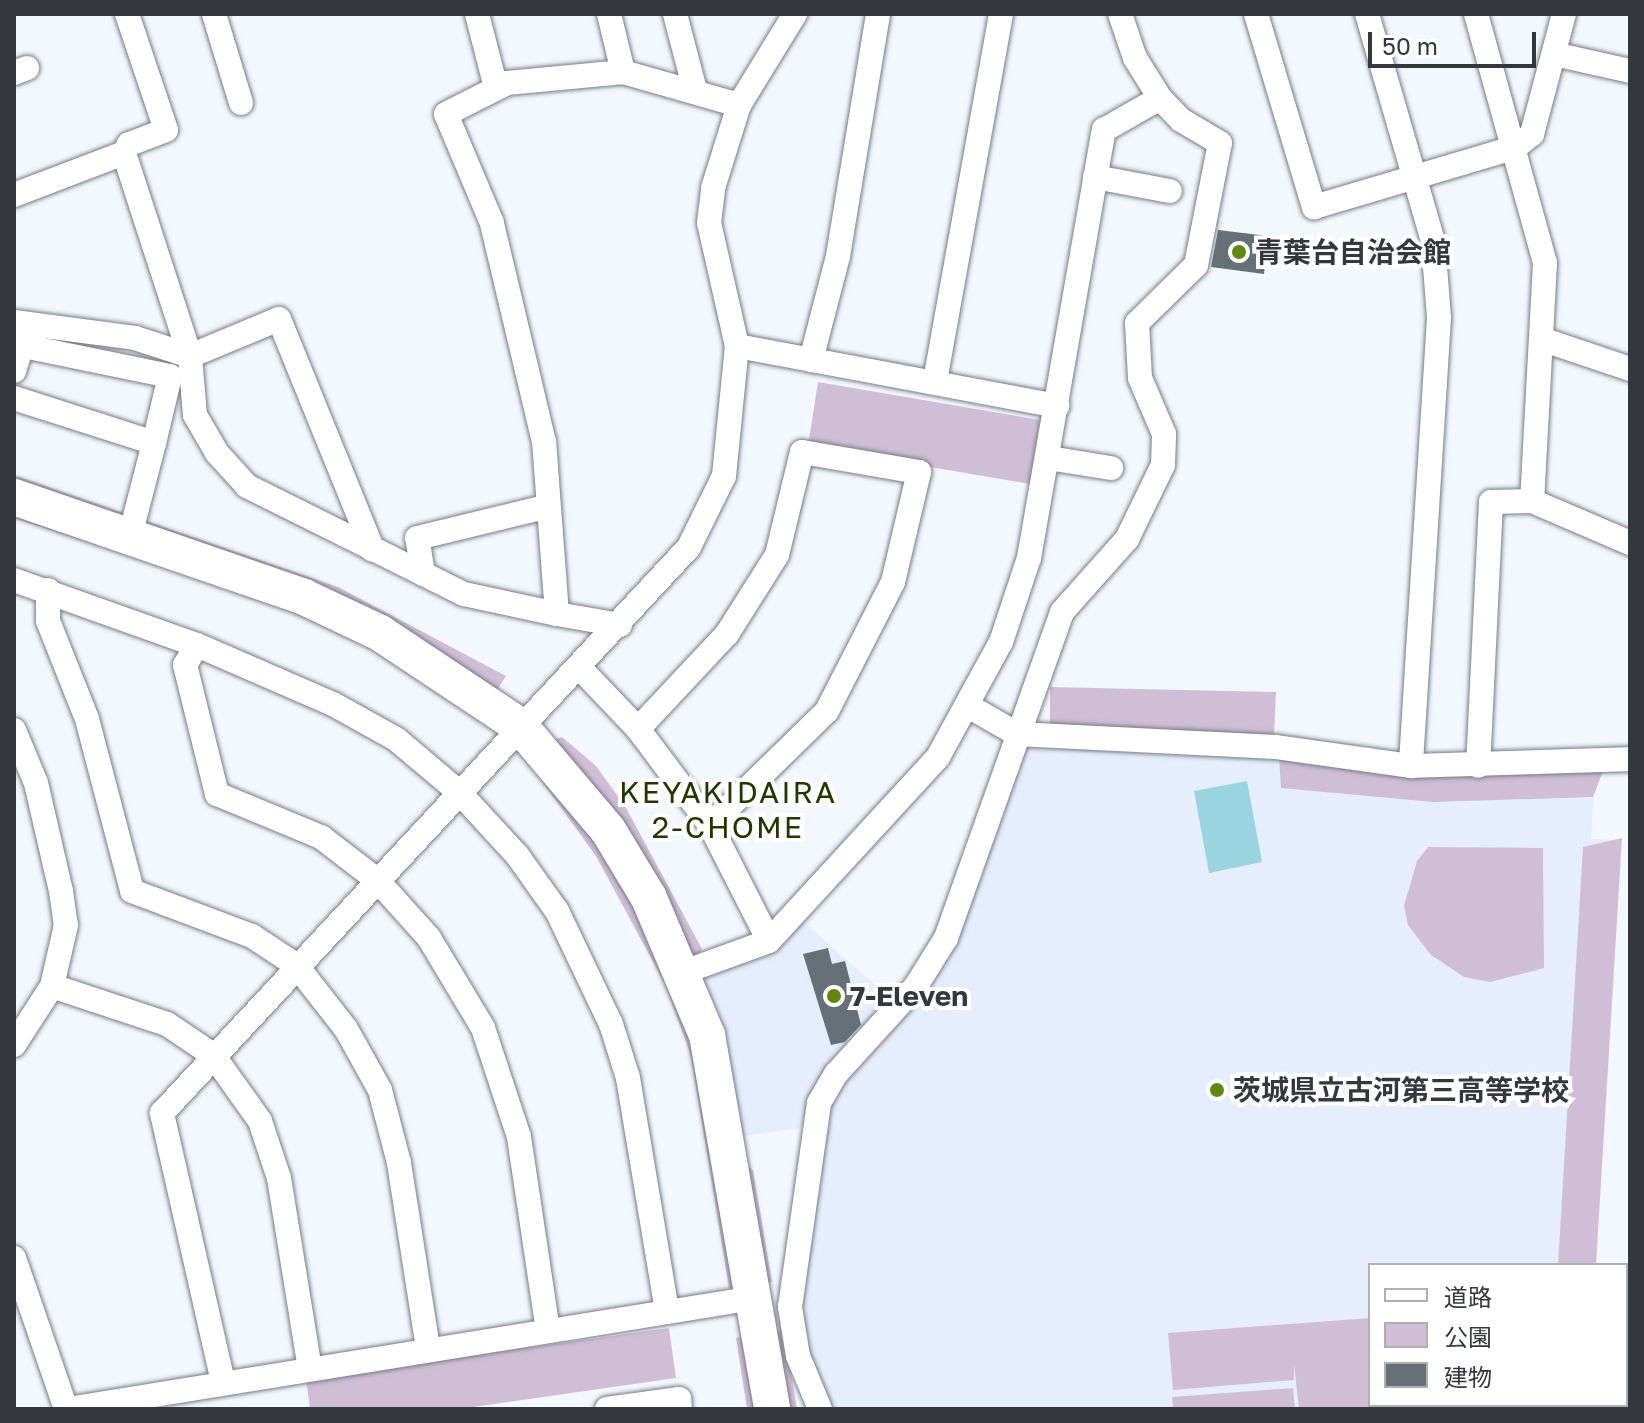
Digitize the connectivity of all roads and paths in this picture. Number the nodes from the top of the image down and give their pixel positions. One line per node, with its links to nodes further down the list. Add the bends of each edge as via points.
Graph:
1 (127, 14): 23 (street, via 166,130 129,144)
2 (214, 14): 20 (street)
3 (477, 14): 17 (street)
4 (609, 14): 16 (street)
5 (675, 14): 18 (street)
6 (795, 14): 21 (street)
7 (878, 14): 32 (street, via 838,256)
8 (1001, 14): 35 (street)
9 (1120, 14): 19 (street, via 1135,58)
10 (1256, 14): 24 (street, via 1314,207)
11 (1367, 14): 24 (street)
12 (1476, 14): 22 (street)
13 (1564, 14): 14 (street)
14 (1554, 54): 15 (street); 22 (street, via 1532,134)
15 (1630, 71)
16 (623, 72): 17 (street); 18 (street)
17 (496, 88): 43 (street, via 446,114 492,223 544,442)
18 (695, 90): 21 (street)
19 (1160, 98): 25 (street, via 1104,130); 58 (street, via 1181,120 1220,143 1196,265 1137,323 1140,378 1164,434 1163,465 1127,539 1062,612)
20 (241, 103)
21 (739, 105): 30 (street, via 722,147 709,223)
22 (1516, 147): 24 (street); 29 (street, via 1545,263)
23 (124, 153): 27 (street); 31 (street)
24 (1416, 174): 60 (street, via 1433,241 1439,318)
25 (1095, 177): 26 (street); 37 (street)
26 (1170, 191)
27 (14, 195)
28 (17, 337): 31 (street, via 135,338); 34 (street); 38 (street, via 170,376)
29 (1544, 340): 33 (street); 42 (street)
30 (737, 346): 32 (street); 51 (street, via 724,476 689,547)
31 (190, 356): 46 (street, via 195,415 237,475 278,504); 46 (street, via 279,319)
32 (811, 360): 35 (street)
33 (1630, 369)
34 (14, 371)
35 (935, 381): 37 (street)
36 (14, 398): 38 (street)
37 (1057, 406): 39 (street)
38 (154, 443): 44 (street)
39 (1049, 458): 40 (street); 54 (street, via 1029,558 1001,642)
40 (1111, 468)
41 (14, 497): 44 (street)
42 (1532, 501): 45 (street); 61 (street, via 1491,502)
43 (545, 507): 47 (street, via 417,538); 50 (street)
44 (130, 536): 55 (street, via 304,597 380,633)
45 (1630, 543)
46 (373, 550): 47 (street)
47 (423, 574): 50 (street, via 464,594)
48 (14, 580): 49 (street)
49 (48, 590): 52 (street); 66 (street, via 48,621 87,719 132,891 252,936)
50 (557, 614): 51 (street)
51 (620, 625): 53 (street)
52 (197, 645): 62 (street, via 396,739); 64 (street, via 185,665 217,794 321,837)
53 (579, 667): 55 (street); 56 (street)
54 (970, 707): 58 (street); 65 (street, via 938,757)
55 (520, 726): 62 (street); 67 (street, via 608,830)
56 (638, 729): 63 (street); 63 (street, via 727,634 777,555 802,452 919,472 893,582 827,711)
57 (14, 730): 68 (street, via 36,783 61,891 66,925)
58 (1017, 734): 60 (street, via 1276,747); 83 (street, via 946,938 916,986 836,1074 819,1103 790,1307 798,1356)
59 (1630, 759): 61 (street)
60 (1411, 766): 61 (street)
61 (1478, 766)
62 (459, 792): 64 (street); 73 (street, via 557,911 611,1024 628,1078)
63 (710, 825): 65 (street)
64 (377, 880): 66 (street); 74 (street, via 457,981 505,1084)
65 (769, 941): 67 (street)
66 (296, 965): 70 (street); 75 (street, via 346,1029 380,1090 399,1163)
67 (684, 972): 72 (street, via 722,1100)
68 (52, 986): 69 (street); 70 (street, via 167,1024)
69 (14, 1045)
70 (213, 1055): 76 (street, via 260,1121 279,1178); 77 (street, via 162,1113)
71 (14, 1258): 79 (street)
72 (754, 1298): 73 (street); 82 (street)
73 (667, 1312): 74 (street)
74 (548, 1331): 75 (street)
75 (428, 1348): 76 (street)
76 (310, 1369): 77 (street)
77 (223, 1382): 78 (street)
78 (191, 1398): 79 (street)
79 (67, 1409)
80 (607, 1409): 81 (street, via 679,1399)
81 (680, 1409)
82 (772, 1409)
83 (820, 1409)

